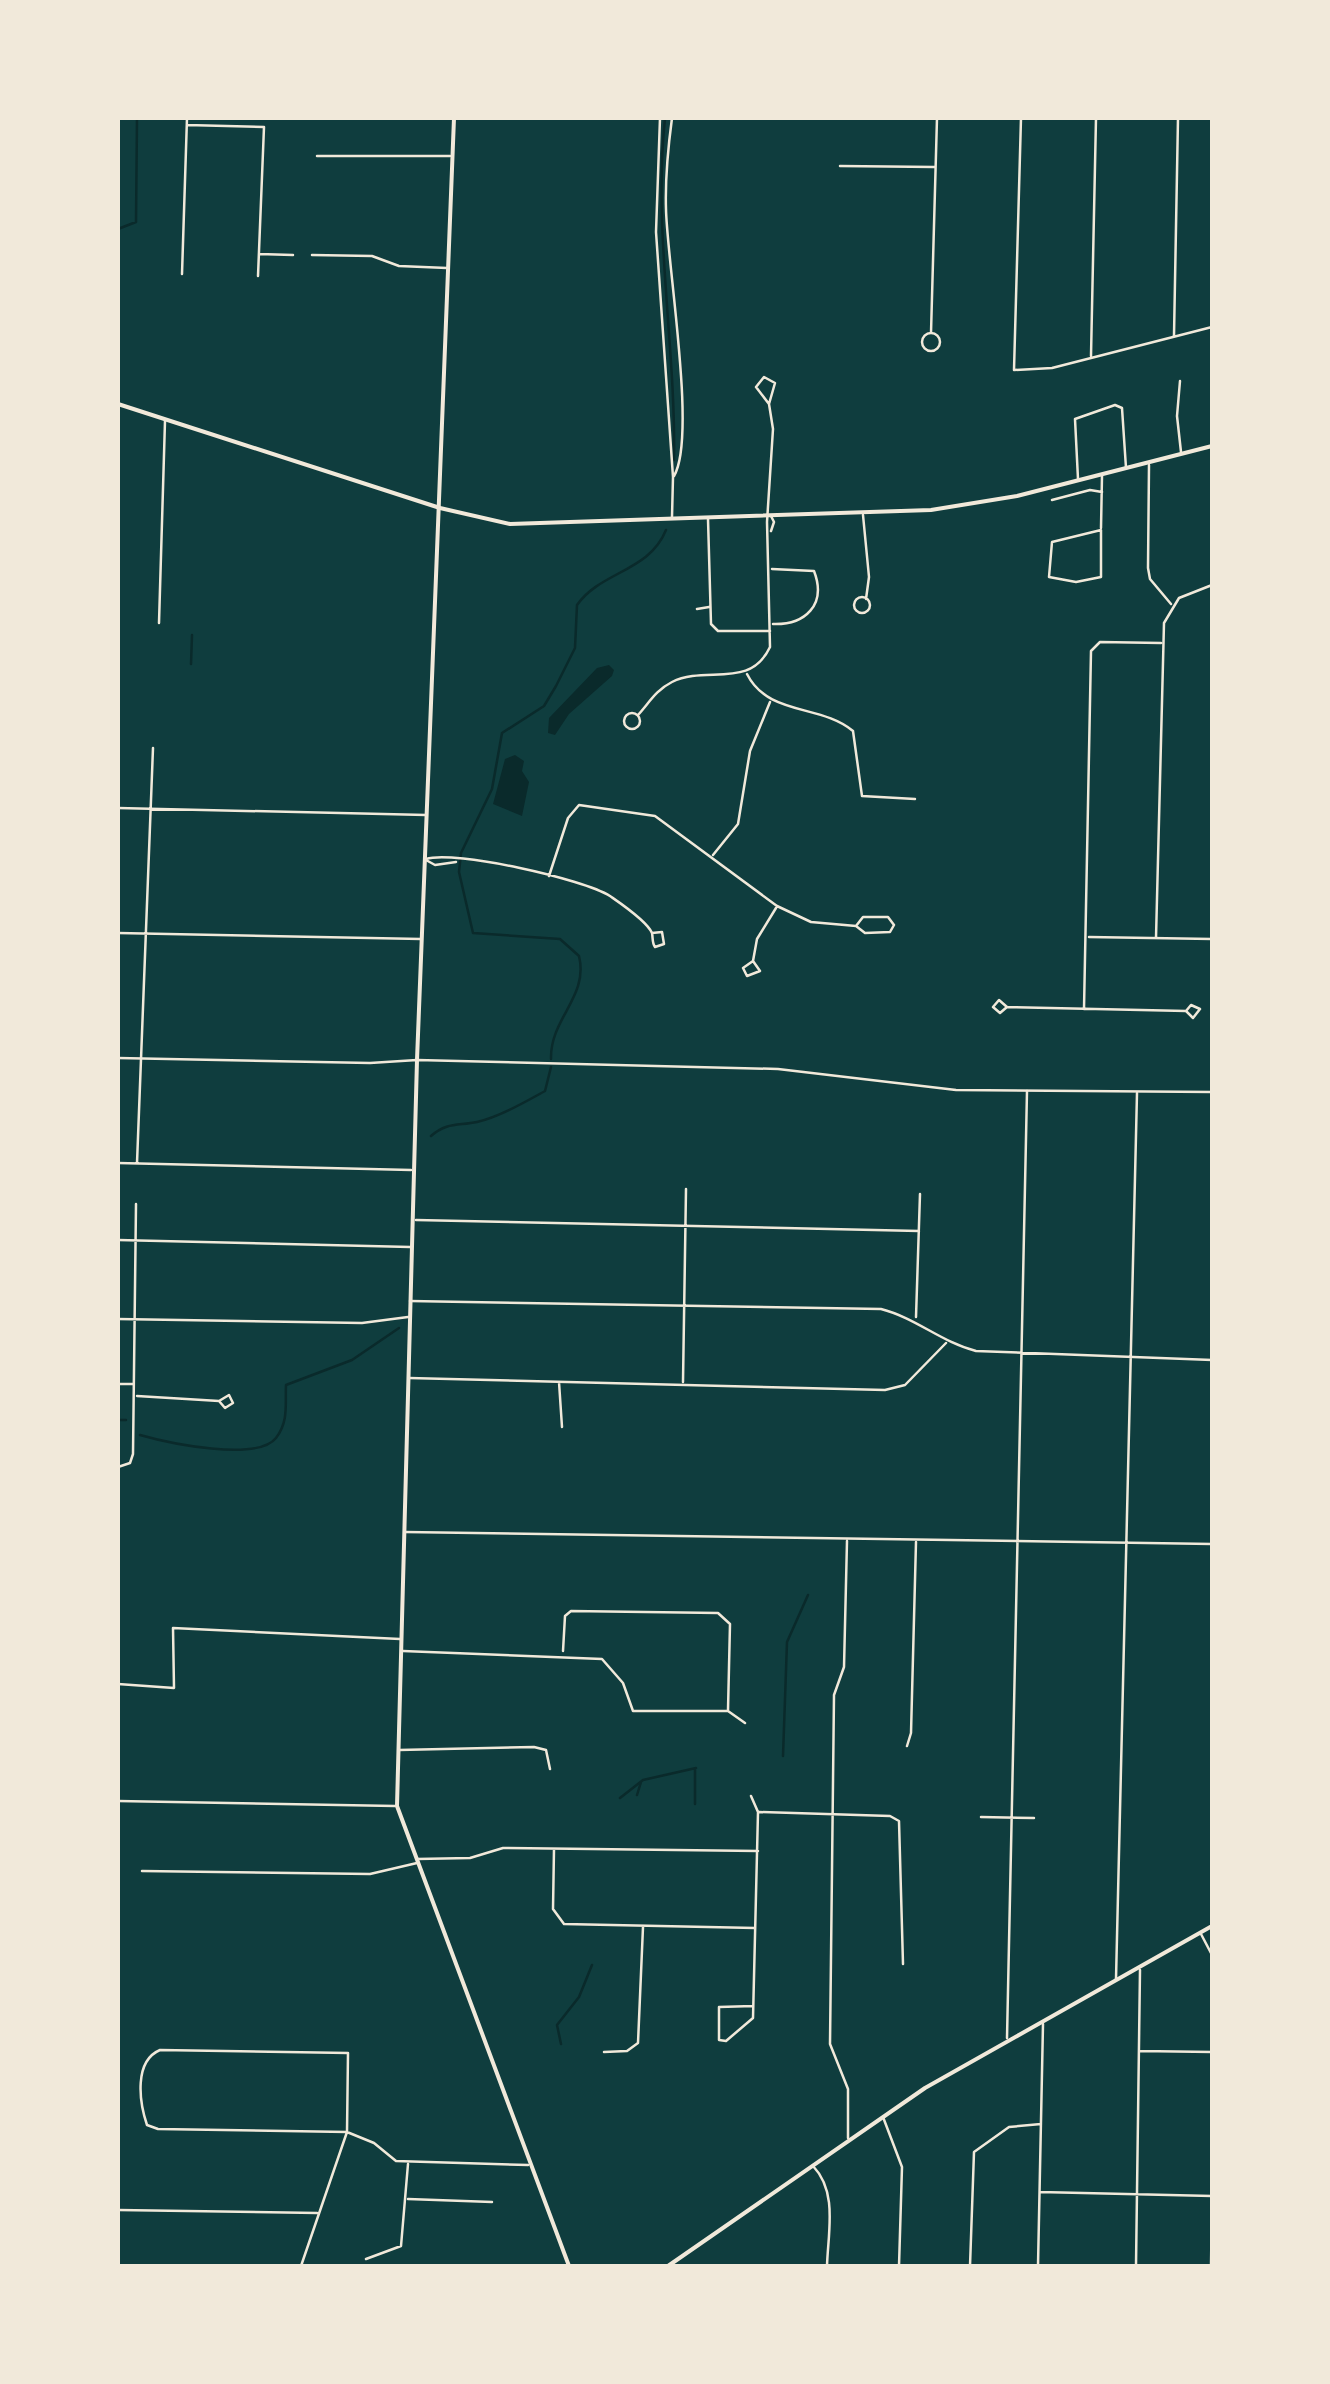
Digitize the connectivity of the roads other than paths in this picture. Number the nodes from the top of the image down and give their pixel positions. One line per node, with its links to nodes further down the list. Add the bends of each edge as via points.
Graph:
1 (187, 118): 9 (street)
2 (454, 118): 11 (main road)
3 (660, 118): 33 (street, via 656,232)
4 (672, 118): 33 (street, via 666,212 681,430)
5 (938, 118): 13 (street)
6 (1021, 118): 23 (street, via 1014,370)
7 (1096, 118): 23 (street)
8 (1178, 118): 22 (street)
9 (187, 126): 14 (street, via 264,128); 18 (street)
10 (317, 156): 11 (street)
11 (452, 156): 17 (main road)
12 (840, 166): 13 (street)
13 (935, 167): 21 (street)
14 (259, 254): 15 (street); 19 (street)
15 (293, 255)
16 (312, 255): 17 (street)
17 (448, 268): 37 (main road)
18 (182, 274)
19 (258, 276)
20 (1212, 327): 22 (street)
21 (931, 333)
22 (1174, 338): 23 (street)
23 (1091, 357)
24 (1180, 381): 29 (street)
25 (118, 404): 27 (main road)
26 (769, 404): 26 (street, via 775,383 764,377 756,387); 39 (street)
27 (165, 419): 37 (main road); 49 (street)
28 (1212, 446): 29 (main road)
29 (1181, 454): 30 (main road)
30 (1150, 463): 31 (main road); 46 (street, via 1148,568)
31 (1126, 468): 32 (main road); 34 (street, via 1122,408 1115,405 1075,419)
32 (1102, 474): 34 (main road); 35 (street)
33 (673, 477): 40 (street)
34 (1078, 480): 38 (main road, via 966,506)
35 (1104, 493): 36 (street); 42 (street)
36 (1052, 500)
37 (440, 508): 40 (main road, via 503,524); 60 (main road)
38 (863, 513): 39 (main road); 45 (street)
39 (770, 516): 41 (main road); 43 (street)
40 (672, 518): 41 (main road)
41 (708, 518): 47 (street)
42 (1101, 530): 42 (street, via 1101,577 1049,577 1052,542)
43 (770, 568): 50 (street); 50 (street, via 814,571 818,587 809,614 794,624)
44 (1212, 585): 46 (street)
45 (866, 599)
46 (1172, 605): 52 (street)
47 (710, 607): 48 (street); 51 (street, via 718,631)
48 (697, 609)
49 (159, 622)
50 (771, 624): 51 (street)
51 (772, 631): 53 (street, via 764,658)
52 (1161, 643): 70 (street, via 1094,646); 71 (street)
53 (746, 672): 54 (street); 55 (street, via 682,678)
54 (770, 700): 57 (street, via 835,718 853,731 862,796); 61 (street, via 748,761 738,824)
55 (638, 715)
56 (154, 748): 59 (street)
57 (914, 798)
58 (118, 808): 59 (street)
59 (151, 809): 60 (street); 69 (street)
60 (427, 815): 62 (main road)
61 (713, 855): 64 (street, via 656,816 586,803 568,818); 65 (street)
62 (426, 860): 63 (street); 63 (street, via 435,866); 72 (main road)
63 (457, 861): 64 (street)
64 (550, 876): 68 (street, via 612,897)
65 (777, 906): 66 (street, via 811,922); 74 (street, via 763,925)
66 (856, 926): 66 (street, via 865,933 894,926 888,918 863,918)
67 (118, 933): 69 (street)
68 (652, 933)
69 (146, 934): 72 (street); 79 (street)
70 (1087, 937): 71 (street); 76 (street)
71 (1156, 938): 73 (street)
72 (423, 939): 80 (main road)
73 (1212, 939)
74 (753, 962)
75 (1007, 1007): 76 (street)
76 (1084, 1009): 77 (street)
77 (1186, 1010)
78 (118, 1058): 79 (street)
79 (141, 1058): 80 (street); 85 (street)
80 (417, 1060): 81 (street, via 778,1069 956,1090); 86 (main road)
81 (1027, 1090): 82 (street); 103 (street)
82 (1137, 1091): 83 (street); 104 (street)
83 (1212, 1092)
84 (118, 1162): 85 (street)
85 (137, 1163): 86 (street)
86 (414, 1170): 90 (main road)
87 (686, 1188): 91 (street)
88 (920, 1194): 92 (street)
89 (136, 1204): 94 (street)
90 (412, 1220): 91 (street); 95 (main road)
91 (686, 1226): 92 (street); 97 (street)
92 (919, 1231): 101 (street)
93 (118, 1240): 94 (street)
94 (137, 1242): 95 (street); 100 (street)
95 (412, 1247): 96 (main road)
96 (410, 1301): 97 (street); 98 (main road)
97 (684, 1305): 101 (street, via 881,1309); 108 (street)
98 (410, 1317): 100 (street, via 362,1323); 106 (main road)
99 (118, 1319): 100 (street)
100 (136, 1320): 110 (street)
101 (916, 1320): 102 (street)
102 (947, 1342): 103 (street); 108 (street, via 906,1385 892,1390)
103 (1021, 1354): 104 (street); 118 (street)
104 (1131, 1358): 105 (street); 119 (street)
105 (1212, 1360)
106 (408, 1378): 107 (street); 115 (main road)
107 (559, 1380): 108 (street); 113 (street)
108 (683, 1383)
109 (118, 1384): 110 (street)
110 (134, 1384): 111 (street)
111 (134, 1396): 112 (street); 114 (street, via 130,1463)
112 (219, 1400)
113 (562, 1427)
114 (118, 1467)
115 (405, 1532): 116 (street); 121 (main road)
116 (847, 1540): 117 (street); 134 (street)
117 (916, 1540): 118 (street); 127 (street)
118 (1016, 1540): 119 (street); 136 (street)
119 (1126, 1542): 120 (street); 149 (street)
120 (1212, 1544)
121 (401, 1640): 122 (main road); 124 (street, via 173,1628 174,1688)
122 (401, 1651): 123 (street); 128 (main road)
123 (563, 1654): 125 (street, via 602,1658 623,1683 633,1711); 125 (street, via 565,1616 572,1611 718,1613 730,1624)
124 (118, 1684)
125 (728, 1711): 126 (street)
126 (746, 1723)
127 (907, 1746)
128 (399, 1750): 129 (street, via 534,1747 546,1750); 132 (main road)
129 (550, 1769)
130 (751, 1796): 133 (street)
131 (118, 1801): 132 (street)
132 (396, 1806): 140 (main road)
133 (758, 1812): 134 (street); 139 (street)
134 (832, 1814): 147 (street, via 898,1820); 159 (street, via 830,2044 848,2089)
135 (981, 1817): 136 (street)
136 (1010, 1817): 137 (street); 152 (street)
137 (1034, 1818)
138 (554, 1848): 139 (street); 140 (street); 142 (street, via 556,1918 569,1925)
139 (758, 1851): 144 (street)
140 (418, 1861): 141 (street, via 370,1874); 162 (main road)
141 (142, 1871)
142 (643, 1926): 144 (street); 154 (street, via 638,2044 628,2052)
143 (1212, 1926): 145 (main road)
144 (757, 1928): 150 (street)
145 (1200, 1932): 146 (street); 148 (main road)
146 (1212, 1955)
147 (903, 1964)
148 (1140, 1968): 149 (main road); 153 (street)
149 (1116, 1981): 151 (main road)
150 (754, 2006): 150 (street, via 752,2022 719,2040 718,2008)
151 (1043, 2023): 152 (main road); 157 (street)
152 (1008, 2042): 156 (main road)
153 (1140, 2051): 155 (street); 164 (street)
154 (604, 2052)
155 (1212, 2052)
156 (882, 2116): 159 (main road); 175 (street, via 902,2167)
157 (1043, 2124): 163 (street); 176 (street, via 1010,2128 974,2152)
158 (347, 2132): 158 (street, via 348,2053 160,2050 142,2065 142,2112 158,2130); 160 (street); 169 (street)
159 (848, 2138): 161 (main road)
160 (408, 2162): 162 (street); 165 (street)
161 (812, 2164): 173 (main road); 174 (street, via 830,2194)
162 (528, 2165): 172 (main road)
163 (1040, 2192): 164 (street); 177 (street)
164 (1138, 2194): 166 (street); 178 (street)
165 (407, 2199): 167 (street); 170 (street, via 401,2246)
166 (1212, 2199): 179 (street)
167 (492, 2202)
168 (118, 2210): 169 (street)
169 (318, 2213): 171 (street)
170 (366, 2259)
171 (301, 2266)
172 (569, 2266)
173 (668, 2266)
174 (828, 2266)
175 (899, 2266)
176 (970, 2266)
177 (1038, 2266)
178 (1136, 2266)
179 (1211, 2266)

